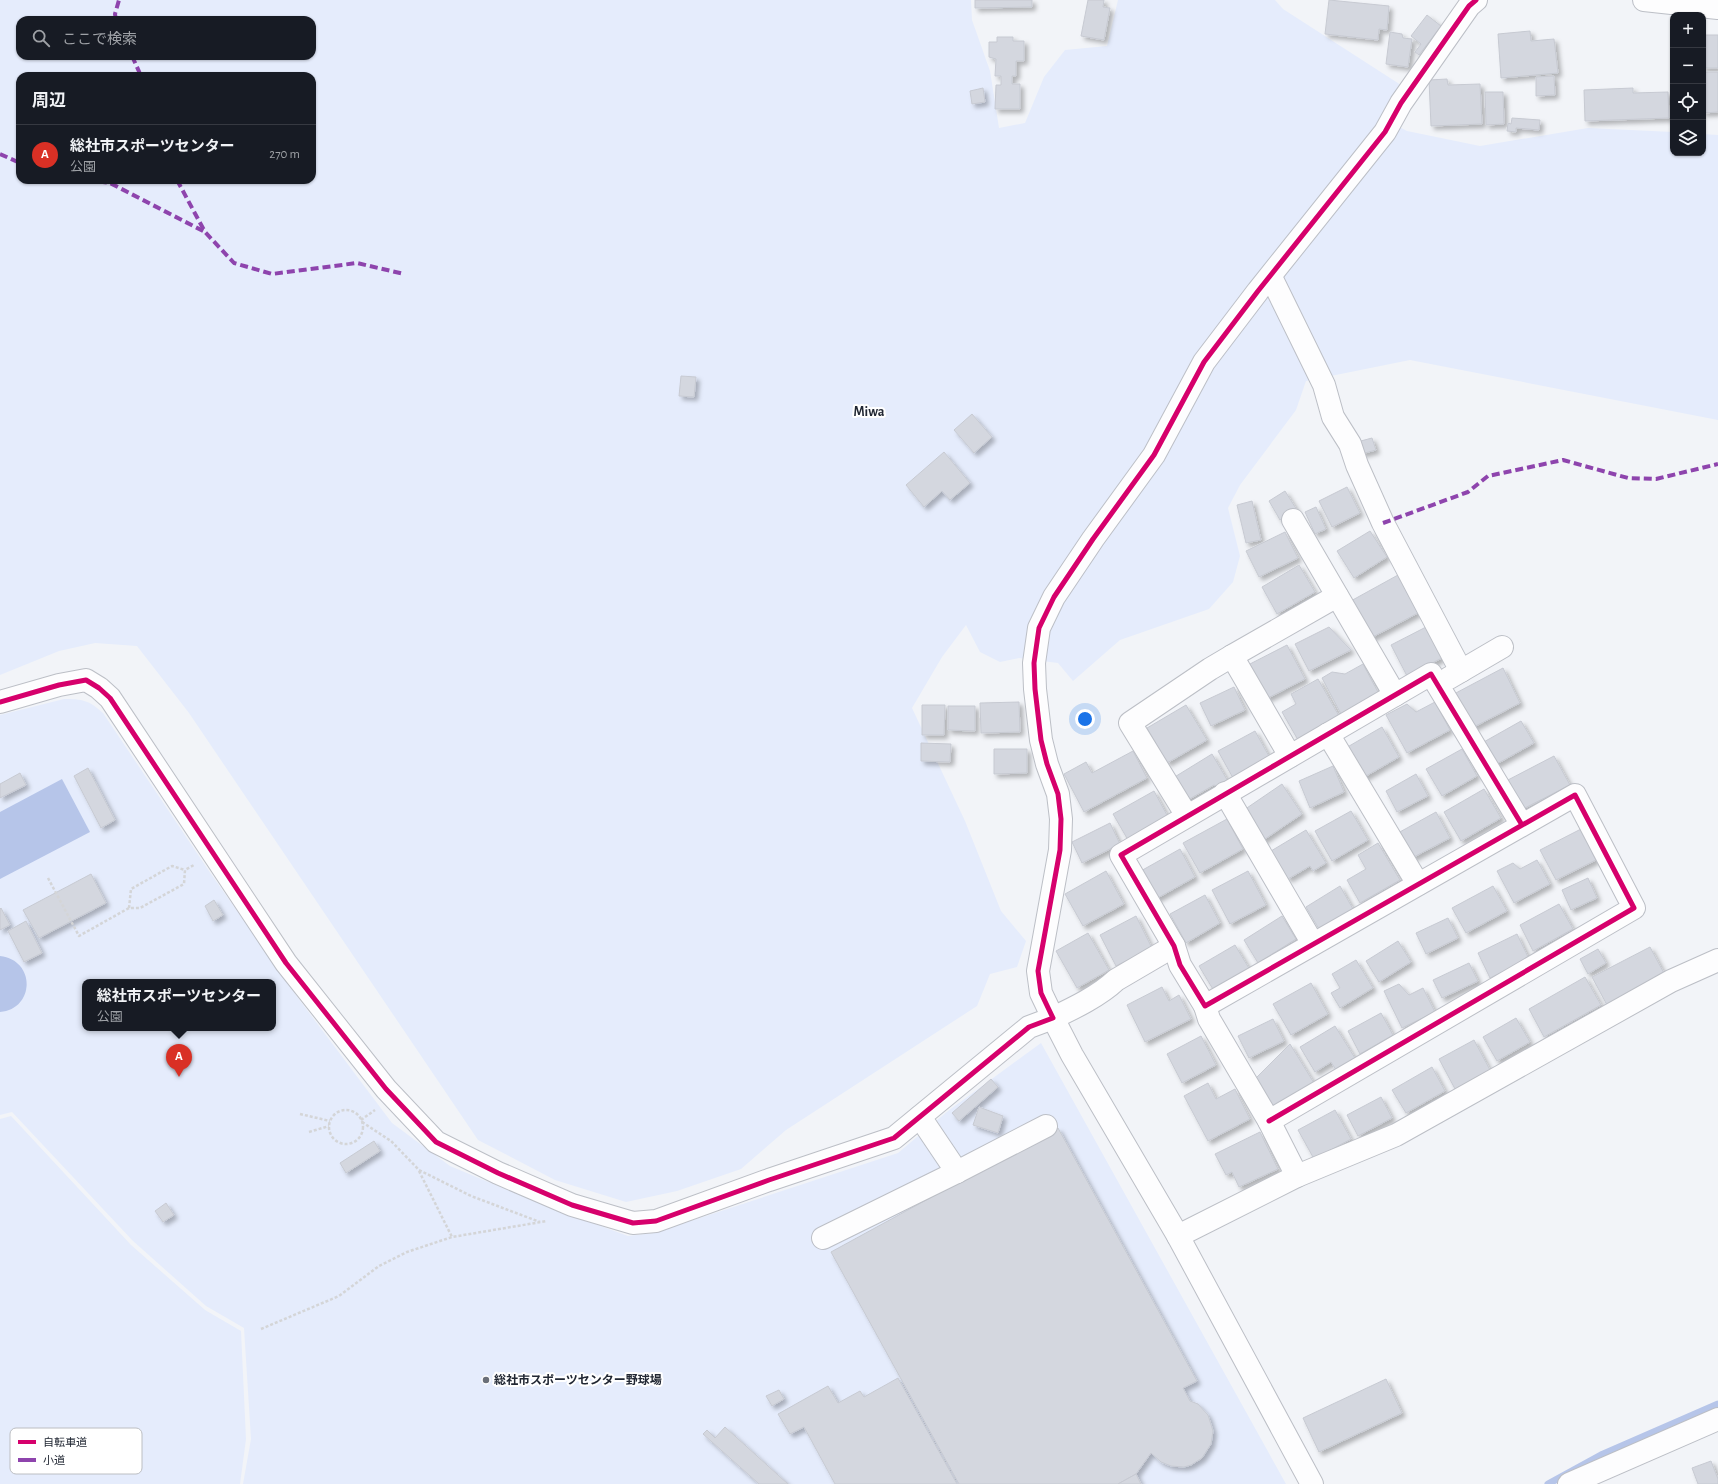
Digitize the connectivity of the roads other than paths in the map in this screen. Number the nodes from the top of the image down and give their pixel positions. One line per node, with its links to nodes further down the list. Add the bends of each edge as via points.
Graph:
1 (1476, 0): 4 (street, via 1468,6 1401,103 1385,132)
2 (1644, 0): 3 (street)
3 (1718, 8)
4 (1271, 277): 9 (street, via 1324,385 1333,417 1350,444 1357,466 1383,523); 23 (street, via 1204,362 1154,455 1054,597 1039,628 1034,663 1035,689 1041,740 1058,794 1061,819 1060,850 1038,971 1041,993)
5 (1292, 520): 6 (street)
6 (1337, 596): 8 (street); 11 (street)
7 (1502, 647): 9 (street)
8 (1232, 656): 14 (street); 16 (street, via 1130,723)
9 (1461, 671): 10 (street)
10 (1438, 684): 11 (street, via 1431,674); 17 (street)
11 (1395, 695): 13 (street)
12 (0, 702): 24 (street, via 86,680 110,698 286,963 386,1089 436,1142 498,1173 572,1205 633,1223 656,1221 894,1138)
13 (1328, 734): 14 (street); 18 (street)
14 (1290, 756): 15 (street)
15 (1225, 794): 16 (street); 19 (street)
16 (1187, 816): 20 (street, via 1120,855)
17 (1522, 825): 18 (street); 25 (street, via 1575,796 1634,908)
18 (1418, 884): 19 (street)
19 (1313, 944): 22 (street)
20 (1174, 946): 22 (street, via 1180,965); 23 (street)
21 (1718, 960): 28 (street, via 1671,981 1396,1135)
22 (1205, 1006): 25 (street, via 1209,1019)
23 (1052, 1018): 24 (street, via 1030,1027); 29 (street)
24 (920, 1117): 27 (street)
25 (1269, 1121): 28 (street)
26 (1046, 1126): 27 (street)
27 (957, 1172): 30 (street)
28 (1296, 1176): 29 (street)
29 (1178, 1236): 32 (street)
30 (823, 1238)
31 (1718, 1419): 33 (street)
32 (1312, 1484)
33 (1569, 1484)

